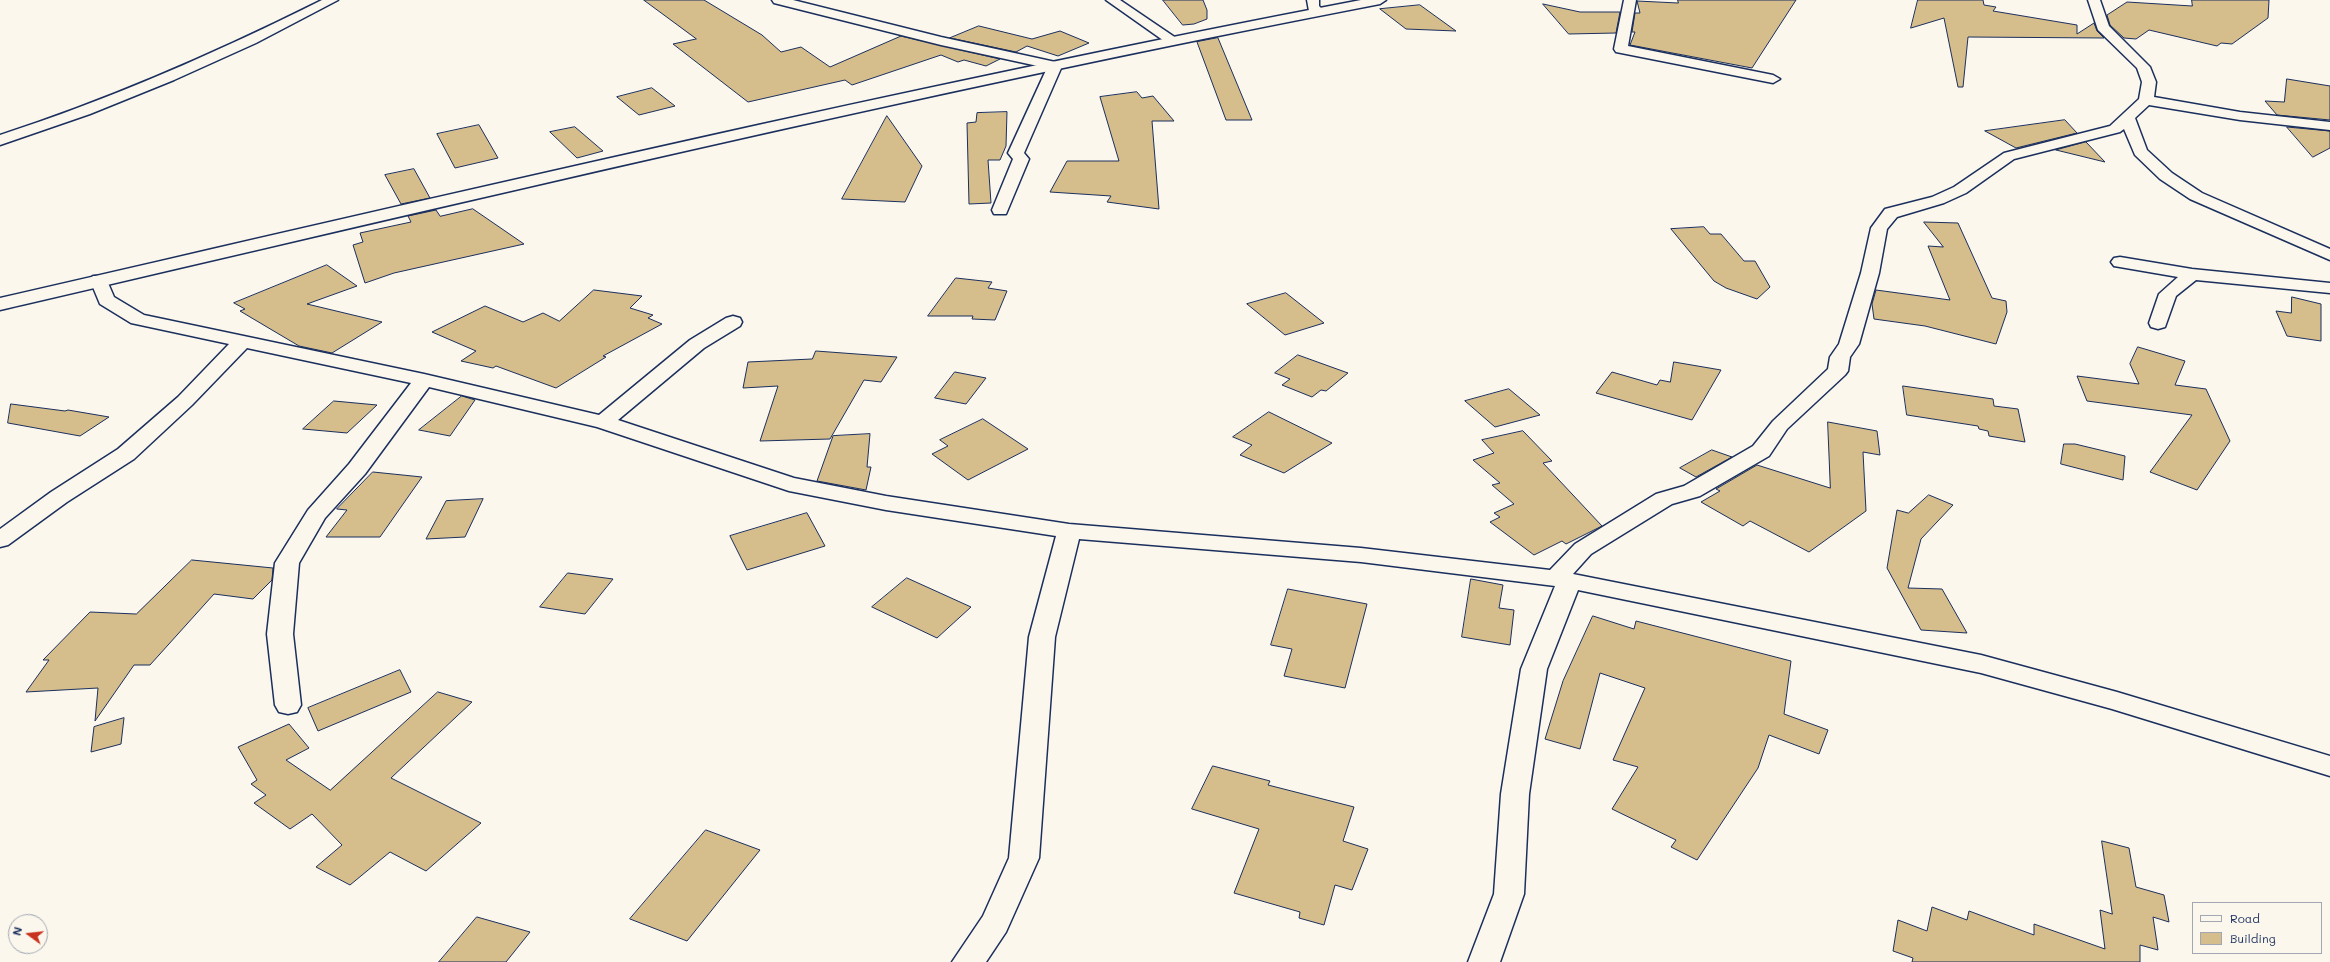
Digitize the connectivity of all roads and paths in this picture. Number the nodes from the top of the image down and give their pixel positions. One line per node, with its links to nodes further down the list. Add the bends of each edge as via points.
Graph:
1 (332, 0): 16 (street, via 199,63 102,105)
2 (778, 0): 9 (street)
3 (826, 0): 9 (street)
4 (1112, 0): 10 (street)
5 (1380, 0): 8 (street)
6 (1630, 0): 12 (street, via 1621,49)
7 (2094, 0): 13 (street, via 2103,27 2143,66 2149,82)
8 (1315, 6): 10 (street)
9 (817, 10): 11 (street)
10 (1172, 40): 11 (street)
11 (1055, 66): 17 (street); 18 (street, via 1016,153 1021,159)
12 (1772, 79)
13 (2146, 100): 14 (street); 15 (street, via 2240,116)
14 (2128, 119): 19 (street, via 2140,152 2166,176 2196,196); 33 (street, via 2115,129 2009,156 1960,190 1938,200 1891,213 1880,228 1870,273 1849,344 1840,357 1838,371 1780,425 1761,451 1692,492 1664,499 1583,549)
15 (2330, 126)
16 (0, 140)
17 (548, 177): 22 (street); 24 (street, via 488,184 98,270)
18 (1000, 210)
19 (2330, 255)
20 (2120, 262): 21 (street)
21 (2192, 274): 23 (street); 27 (street, via 2168,294)
22 (99, 280): 25 (street); 28 (street, via 106,300 138,319)
23 (2330, 288)
24 (0, 296)
25 (0, 304)
26 (733, 322): 30 (street, via 698,344)
27 (2158, 323)
28 (241, 342): 29 (street); 32 (street, via 185,401 126,454 59,497)
29 (424, 380): 30 (street); 34 (street, via 357,469 316,515 287,563 280,634)
30 (603, 422): 31 (street, via 789,484 886,503)
31 (1069, 531): 33 (street, via 1361,555); 36 (street, via 1042,636 1024,858 995,923)
32 (0, 540)
33 (1562, 580): 35 (street, via 1981,664 2117,701); 37 (street, via 1534,668 1515,794 1509,894)
34 (288, 705)
35 (2330, 766)
36 (968, 962)
37 (1484, 962)

